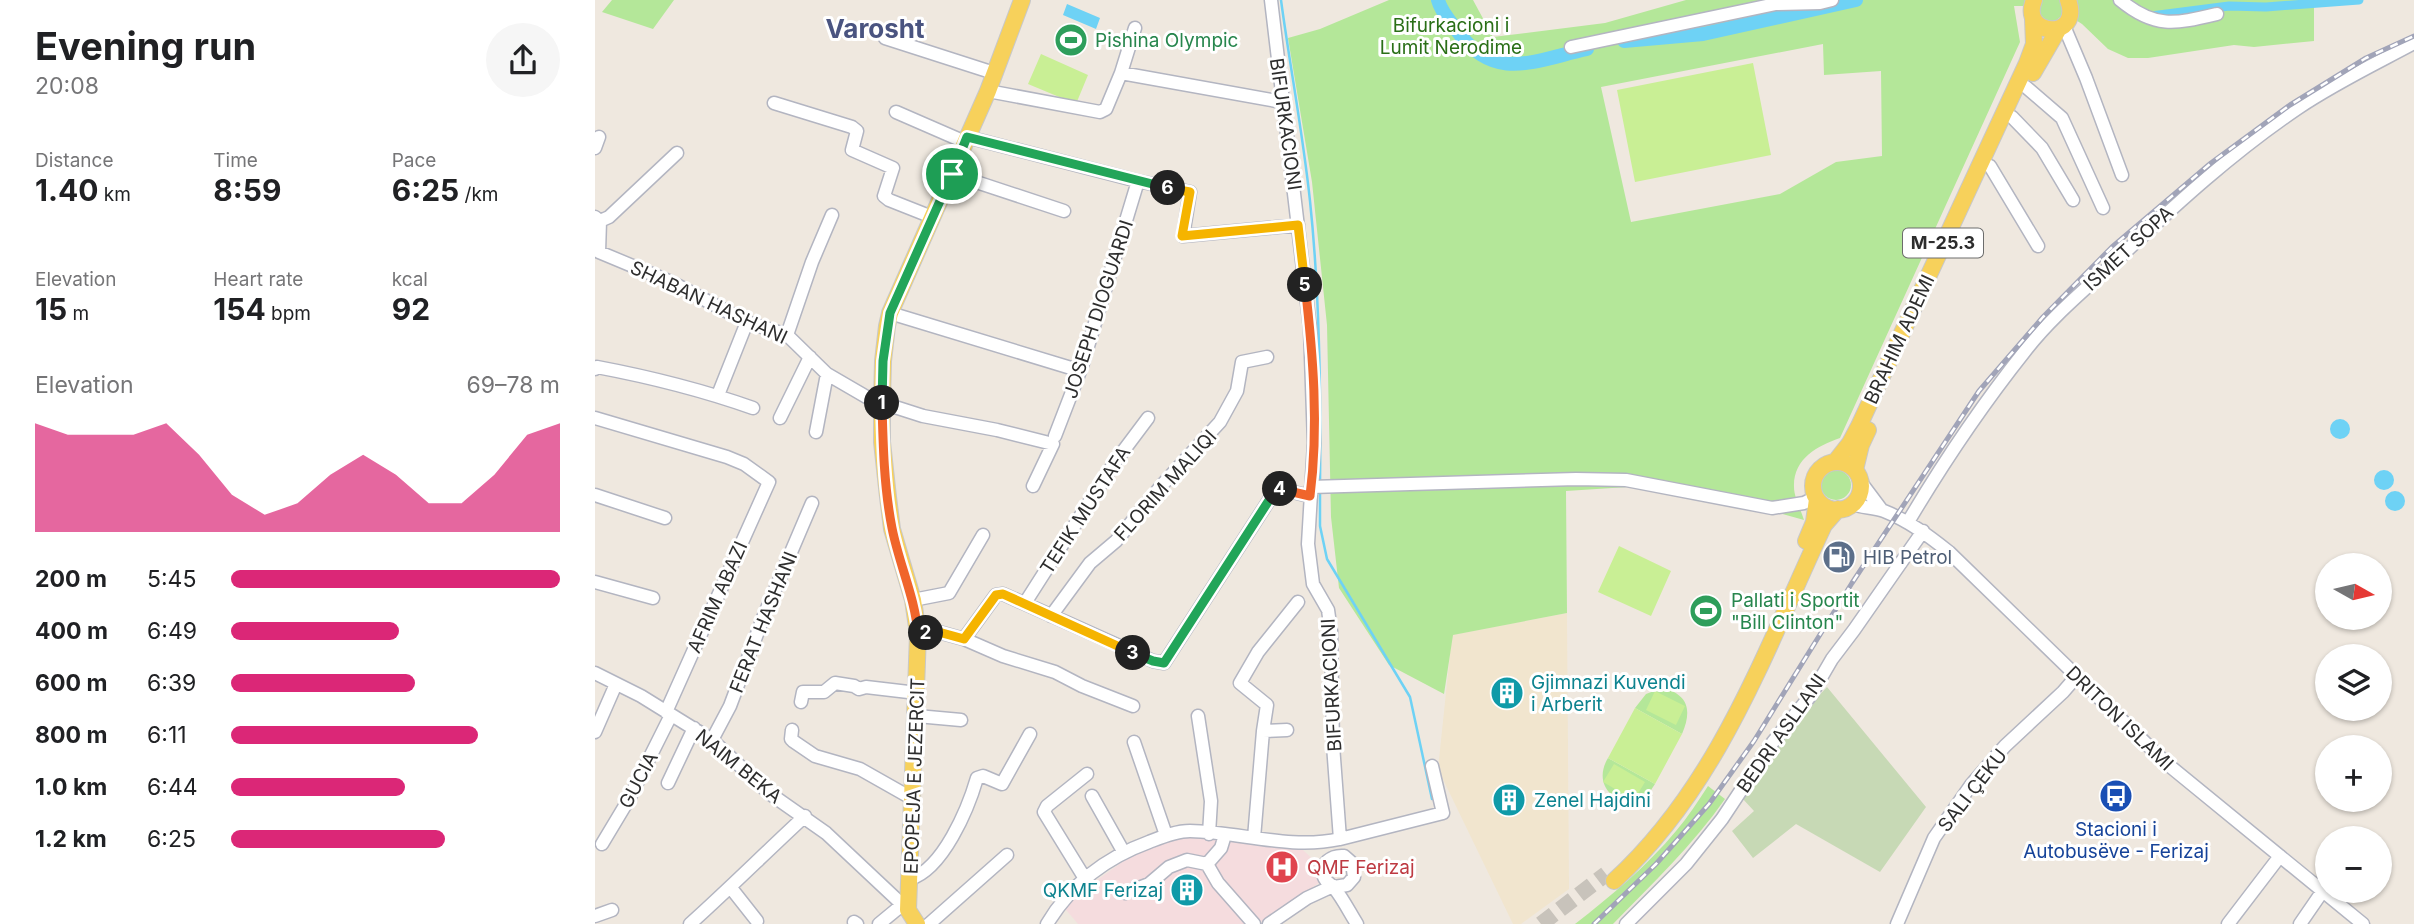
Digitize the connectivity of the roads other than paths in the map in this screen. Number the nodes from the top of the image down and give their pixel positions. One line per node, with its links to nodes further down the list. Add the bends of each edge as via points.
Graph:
1 (1022, 0): 15 (main road, EPOPEJA E JEZERCIT)
2 (1271, 0): 18 (street, BIFURKACIONI)
3 (1832, 0): 6 (street)
4 (2081, 0): 9 (main road, BRAHIM ADEMI / M-25.3)
5 (2120, 0): 8 (street, via 2145,18 2168,23)
6 (1776, 2): 13 (street)
7 (2031, 7): 9 (main road, BRAHIM ADEMI / M-25.3, via 2043,28); 52 (main road, BRAHIM ADEMI / M-25.3, via 2034,44 2027,63 1859,426)
8 (2217, 14)
9 (2065, 17): 16 (main road, BRAHIM ADEMI / M-25.3); 26 (street)
10 (1135, 29): 14 (street)
11 (885, 38): 15 (street)
12 (2414, 43): 62 (street, ISMET SOPA, via 2345,79 2234,155 2083,290 2018,359)
13 (1571, 47)
14 (1121, 73): 17 (street, via 1106,109 1100,112); 18 (street)
15 (994, 74): 17 (main road, EPOPEJA E JEZERCIT)
16 (2027, 87): 21 (main road, BRAHIM ADEMI / M-25.3); 29 (street, via 2062,118)
17 (988, 91): 22 (main road, EPOPEJA E JEZERCIT)
18 (1282, 102): 34 (street, BIFURKACIONI)
19 (774, 103): 32 (street, via 852,127 857,131 852,150 893,169 884,196)
20 (896, 112): 22 (street)
21 (2013, 117): 24 (main road, BRAHIM ADEMI / M-25.3); 28 (street, via 2042,149)
22 (966, 140): 25 (main road, EPOPEJA E JEZERCIT); 27 (street)
23 (677, 153): 33 (street, via 609,217)
24 (1990, 166): 35 (street); 53 (main road, BRAHIM ADEMI / M-25.3, via 1861,445)
25 (952, 174): 30 (street); 32 (main road, EPOPEJA E JEZERCIT)
26 (2122, 175)
27 (1138, 181): 34 (street, via 1190,192 1182,236); 51 (street, JOSEPH DIOGUARDI, via 1083,366)
28 (2073, 200)
29 (2103, 208)
30 (1064, 211)
31 (832, 215): 38 (street)
32 (932, 216): 36 (main road, EPOPEJA E JEZERCIT)
33 (597, 219): 37 (street, SHABAN HASHANI, via 599,252 671,282)
34 (1298, 225): 55 (street, BIFURKACIONI, via 1310,328)
35 (2038, 246)
36 (890, 313): 41 (street); 45 (main road, EPOPEJA E JEZERCIT)
37 (747, 322): 38 (street, SHABAN HASHANI); 44 (street)
38 (787, 335): 39 (street, SHABAN HASHANI)
39 (810, 357): 43 (street, SHABAN HASHANI); 48 (street)
40 (1267, 357): 70 (street, FLORIM MALIQI, via 1241,362 1237,391 1220,422 1123,534 1090,563)
41 (1071, 368)
42 (595, 369): 44 (street)
43 (827, 374): 45 (street, SHABAN HASHANI); 50 (street)
44 (718, 395): 46 (street)
45 (882, 401): 54 (street, SHABAN HASHANI, via 923,416 1053,443); 67 (main road, EPOPEJA E JEZERCIT, via 892,529)
46 (753, 408)
47 (595, 418): 79 (street, AFRIM ABAZI, via 727,457 769,482)
48 (780, 418)
49 (1147, 418): 69 (street, TEFIK MUSTAFA)
50 (816, 432)
51 (1055, 436)
52 (1835, 461): 53 (main road, via 1847,464); 57 (main road, BRAHIM ADEMI / M-25.3, via 1815,475)
53 (1858, 476): 59 (main road, BRAHIM ADEMI / M-25.3, via 1860,492); 60 (street, DRITON ISLAMI)
54 (1033, 486)
55 (1315, 489): 57 (street, via 1576,479 1626,480 1772,508); 70 (street, via 1275,491 1164,663); 101 (street, BIFURKACIONI, via 1308,544 1313,584 1328,610 1331,631)
56 (595, 495): 61 (street)
57 (1817, 498): 59 (main road, via 1826,507); 59 (main road, BRAHIM ADEMI / M-25.3, via 1811,530 1706,753 1653,828 1610,877 1646,850 1717,754 1824,525)
58 (812, 503): 89 (street, FERAT HASHANI)
59 (1845, 507): 60 (street, DRITON ISLAMI)
60 (1881, 509): 62 (street, DRITON ISLAMI)
61 (665, 518)
62 (1907, 522): 63 (street, DRITON ISLAMI)
63 (1923, 531): 74 (street, DRITON ISLAMI, via 1962,563); 128 (street, BEDRI ASLLANI, via 1722,818 1686,864)
64 (983, 535): 67 (street, via 949,593)
65 (595, 582): 66 (street)
66 (653, 598)
67 (913, 600): 71 (main road, EPOPEJA E JEZERCIT)
68 (1298, 602): 86 (street, via 1240,683 1267,705)
69 (1024, 603): 70 (street); 72 (street, via 996,595)
70 (1051, 616)
71 (918, 634): 72 (street, via 935,631); 76 (main road, EPOPEJA E JEZERCIT)
72 (964, 639): 78 (street)
73 (595, 674): 75 (street, NAIM BEKA)
74 (2076, 677): 106 (street, DRITON ISLAMI, via 2166,763); 129 (street, SALI ÇEKU, via 1971,785 1934,838)
75 (616, 684): 79 (street, NAIM BEKA); 87 (street)
76 (917, 693): 77 (street, via 835,683 824,692 803,692); 80 (main road, EPOPEJA E JEZERCIT)
77 (801, 702)
78 (1133, 706)
79 (669, 714): 83 (street, NAIM BEKA); 102 (street, GUCIA)
80 (917, 716): 82 (street); 95 (main road, EPOPEJA E JEZERCIT)
81 (1198, 716): 97 (street, via 1211,801)
82 (961, 720)
83 (694, 729): 89 (street, NAIM BEKA); 93 (street)
84 (792, 730): 95 (street, via 790,739 815,756 860,769)
85 (1287, 730): 86 (street)
86 (1263, 731): 100 (street)
87 (595, 732)
88 (1030, 734): 110 (street, via 1002,784 977,778 947,845 926,872)
89 (712, 740): 96 (street, NAIM BEKA, via 769,793)
90 (1134, 742): 98 (street)
91 (1432, 766): 101 (street, via 1443,813)
92 (1087, 774): 109 (street, via 1044,812)
93 (668, 783)
94 (1092, 796): 104 (street)
95 (913, 799): 110 (main road, EPOPEJA E JEZERCIT)
96 (805, 817): 113 (street); 118 (street, NAIM BEKA)
97 (1209, 834): 98 (street); 99 (street)
98 (1166, 835): 104 (street)
99 (1225, 835): 100 (street); 108 (street)
100 (1254, 838): 103 (street)
101 (1340, 839): 103 (street); 107 (street, BIFURKACIONI)
102 (602, 844)
103 (1307, 844): 107 (street)
104 (1123, 851): 109 (street)
105 (1007, 855): 123 (street)
106 (2280, 856): 112 (street, DRITON ISLAMI); 130 (street)
107 (1335, 858): 111 (street, via 1323,870); 111 (street, via 1352,863 1355,870 1352,880)
108 (1207, 864): 114 (street, via 1187,860); 125 (street)
109 (1084, 877): 124 (street)
110 (910, 879): 118 (main road, EPOPEJA E JEZERCIT)
111 (1334, 884): 126 (street); 127 (street)
112 (2315, 886)
113 (731, 888): 120 (street); 121 (street)
114 (1125, 893)
115 (2315, 903): 131 (street)
116 (2336, 903): 132 (street, DRITON ISLAMI)
117 (612, 910): 119 (street)
118 (909, 913): 122 (street)
119 (595, 916)
120 (757, 921)
121 (689, 924)
122 (879, 924)
123 (929, 924)
124 (1047, 924)
125 (1254, 924)
126 (1269, 924)
127 (1357, 924)
128 (1626, 924)
129 (1897, 924)
130 (2228, 924)
131 (2301, 924)
132 (2363, 924)

